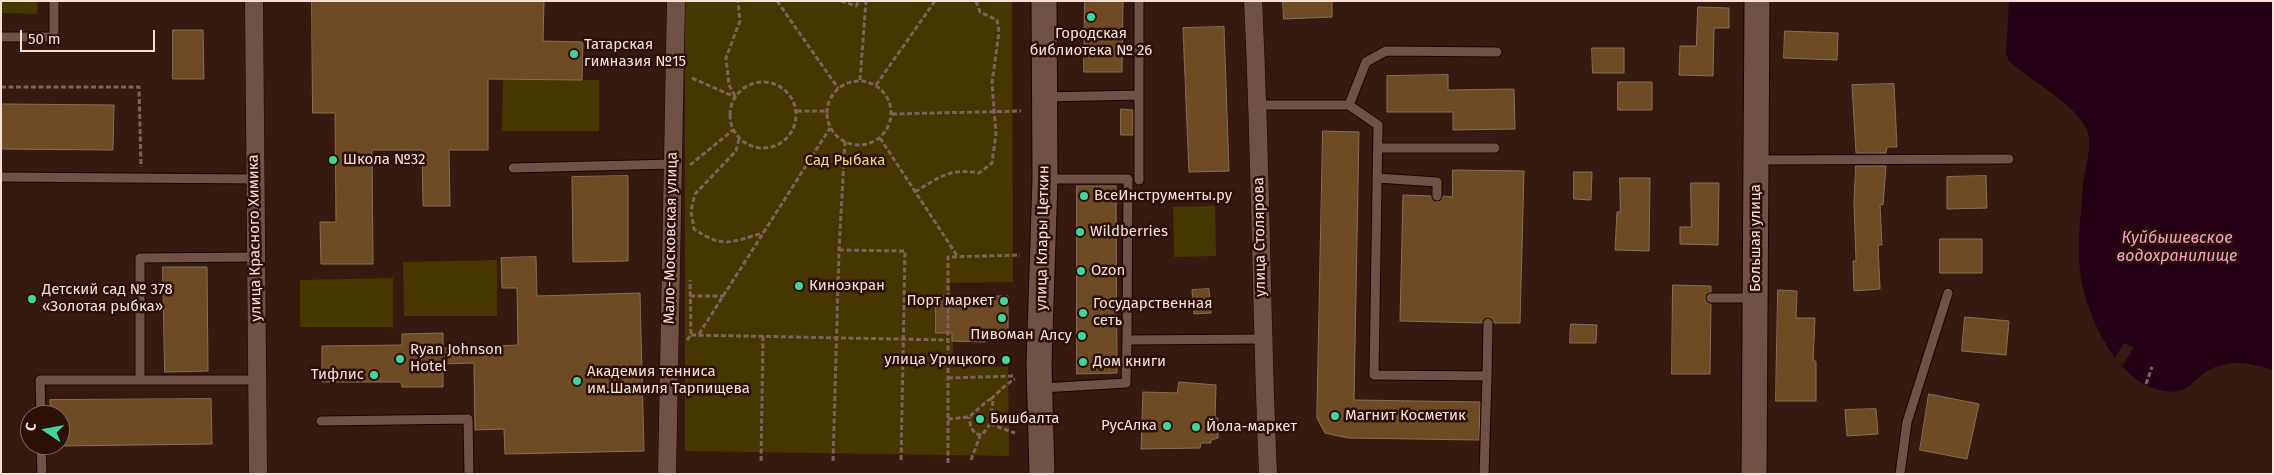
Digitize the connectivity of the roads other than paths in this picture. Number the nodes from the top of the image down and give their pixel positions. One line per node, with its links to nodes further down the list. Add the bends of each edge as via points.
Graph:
1 (54, 1): 8 (lane, via 54,37)
2 (254, 1): 22 (street, улица Красного Химика)
3 (676, 1): 18 (street, Мало-Московская улица)
4 (1044, 1): 11 (main road, улица Клары Цеткин)
5 (1139, 1): 10 (lane)
6 (1253, 1): 12 (street, улица Столярова)
7 (1757, 1): 17 (main road, Большая улица)
8 (1, 37)
9 (1497, 52): 13 (lane, via 1386,51 1366,62)
10 (1139, 95): 11 (lane); 24 (lane)
11 (1045, 97): 23 (main road, улица Клары Цеткин)
12 (1258, 105): 13 (lane); 31 (street, улица Столярова)
13 (1349, 105): 14 (lane, via 1378,125)
14 (1378, 148): 15 (lane); 21 (lane)
15 (1495, 148)
16 (2009, 159): 17 (lane)
17 (1756, 160): 29 (main road, Большая улица)
18 (681, 165): 19 (lane); 43 (street, Мало-Московская улица)
19 (513, 168)
20 (1, 177): 22 (lane)
21 (1377, 178): 25 (lane, via 1437,182); 33 (lane, via 1374,375)
22 (254, 179): 26 (street, улица Красного Химика)
23 (1045, 179): 32 (lane, via 1128,179); 36 (main road, улица Клары Цеткин)
24 (1139, 180)
25 (1437, 196)
26 (255, 257): 34 (lane, via 140,258); 35 (street, улица Красного Химика)
27 (1948, 293): 48 (lane, via 1907,422)
28 (1711, 298): 29 (lane)
29 (1756, 298): 47 (main road, Большая улица)
30 (1488, 323): 33 (lane)
31 (1262, 339): 32 (lane); 45 (street, улица Столярова)
32 (1127, 340): 36 (lane, via 1126,383)
33 (1487, 376): 46 (lane)
34 (140, 378): 35 (lane); 37 (lane, via 40,380)
35 (257, 380): 41 (street, улица Красного Химика)
36 (1040, 388): 44 (main road, улица Клары Цеткин)
37 (41, 405)
38 (321, 420): 42 (lane, via 468,419)
39 (41, 455): 40 (lane)
40 (42, 474)
41 (258, 474)
42 (468, 474)
43 (667, 474)
44 (1042, 474)
45 (1268, 474)
46 (1484, 474)
47 (1754, 474)
48 (1900, 474)

